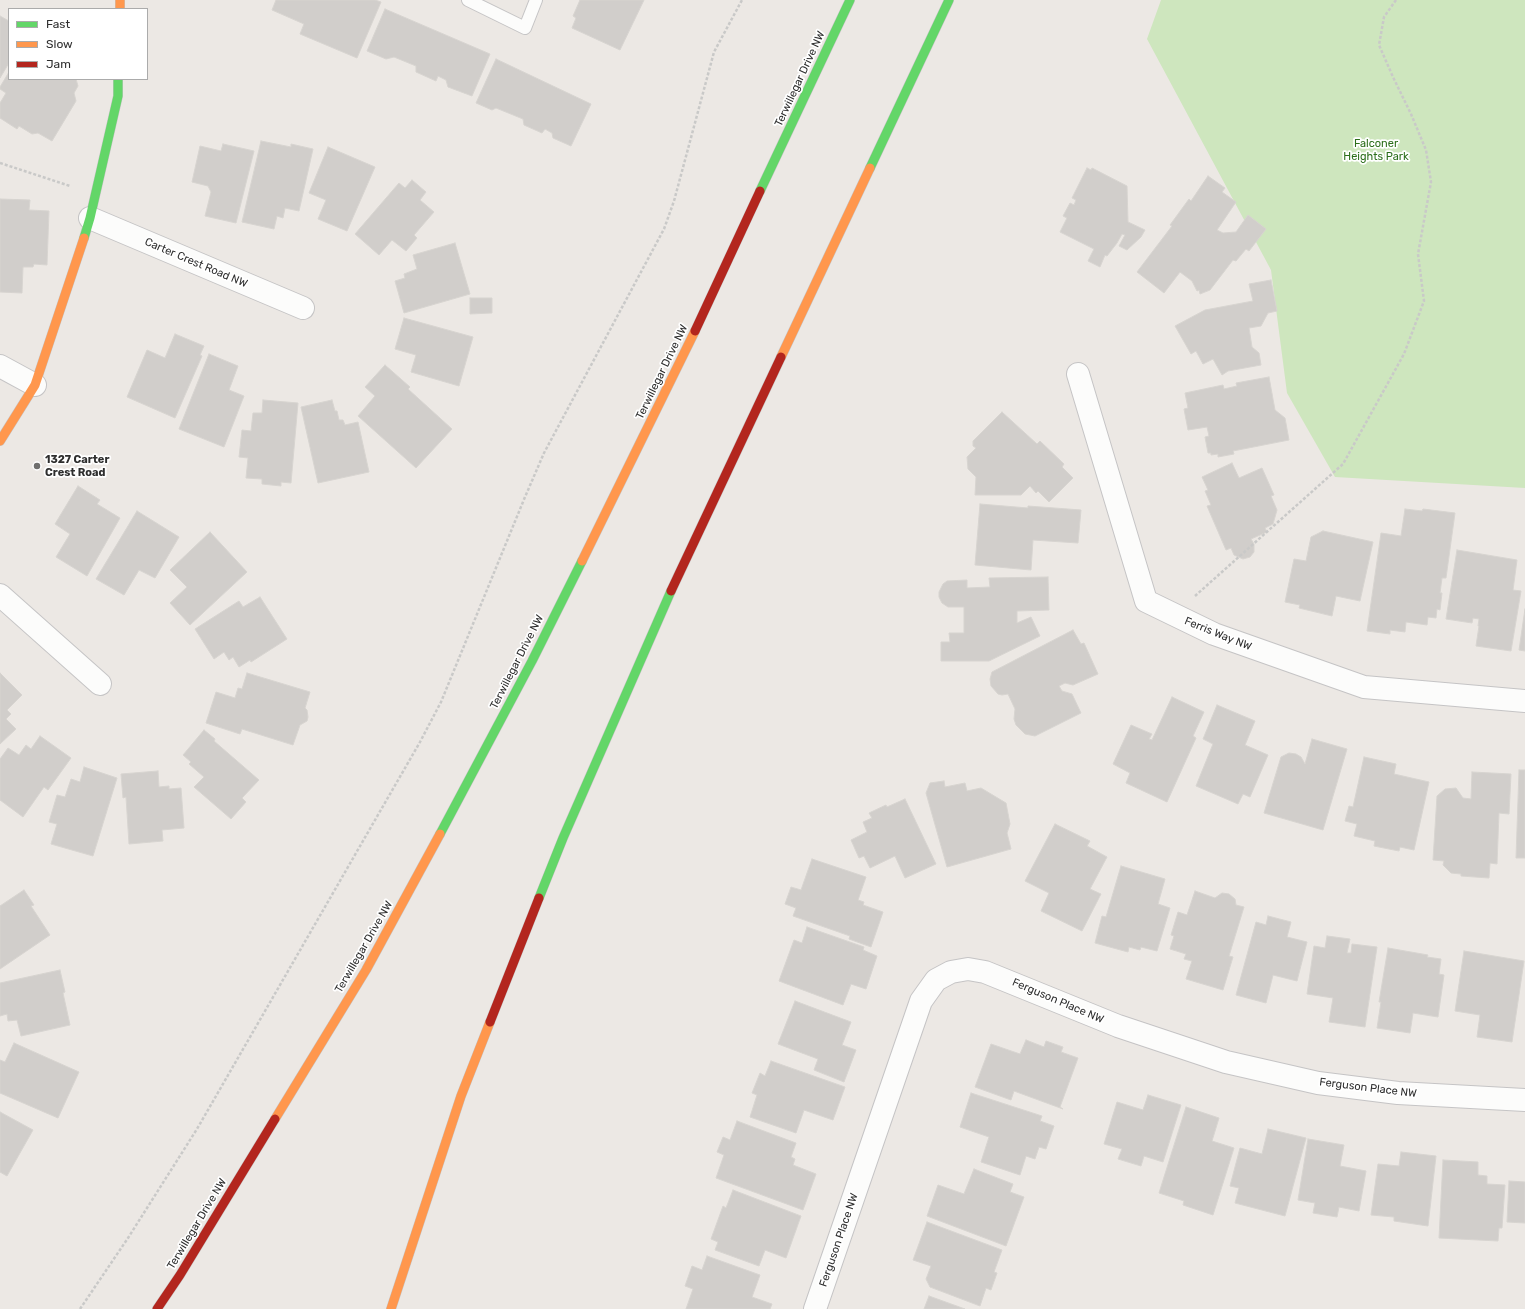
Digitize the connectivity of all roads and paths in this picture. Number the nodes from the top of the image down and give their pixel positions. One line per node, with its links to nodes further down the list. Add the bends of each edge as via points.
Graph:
1 (468, 0): 2 (lane, via 525,28)
2 (536, 0)
3 (742, 0): 21 (path, via 714,52 674,201 664,229 544,453 441,702 197,1129)
4 (850, 0): 22 (main road, Terwillegar Drive NW, via 616,494 450,816 366,970)
5 (948, 0): 23 (main road, via 680,569 566,831 461,1096)
6 (1396, 0): 17 (path, via 1384,17 1379,45 1426,150 1430,182 1418,254 1424,300 1404,354 1343,464)
7 (118, 80): 9 (main road, via 118,96)
8 (0, 163): 9 (path)
9 (95, 195): 10 (main road)
10 (90, 218): 11 (street, Carter Crest Road NW); 14 (main road)
11 (303, 308)
12 (0, 366): 14 (street)
13 (1078, 374): 17 (street, Ferris Way NW, via 1146,601)
14 (35, 385): 15 (main road)
15 (0, 441)
16 (0, 595): 18 (street)
17 (1174, 615): 19 (street, Ferris Way NW, via 1214,634 1364,687)
18 (100, 684)
19 (1525, 701)
20 (1525, 1100): 24 (street, Ferguson Place NW, via 1398,1092 1310,1081 1226,1062 1118,1026 985,972 968,969 951,972 936,980 921,1001)
21 (80, 1309)
22 (157, 1309)
23 (391, 1309)
24 (815, 1309)

